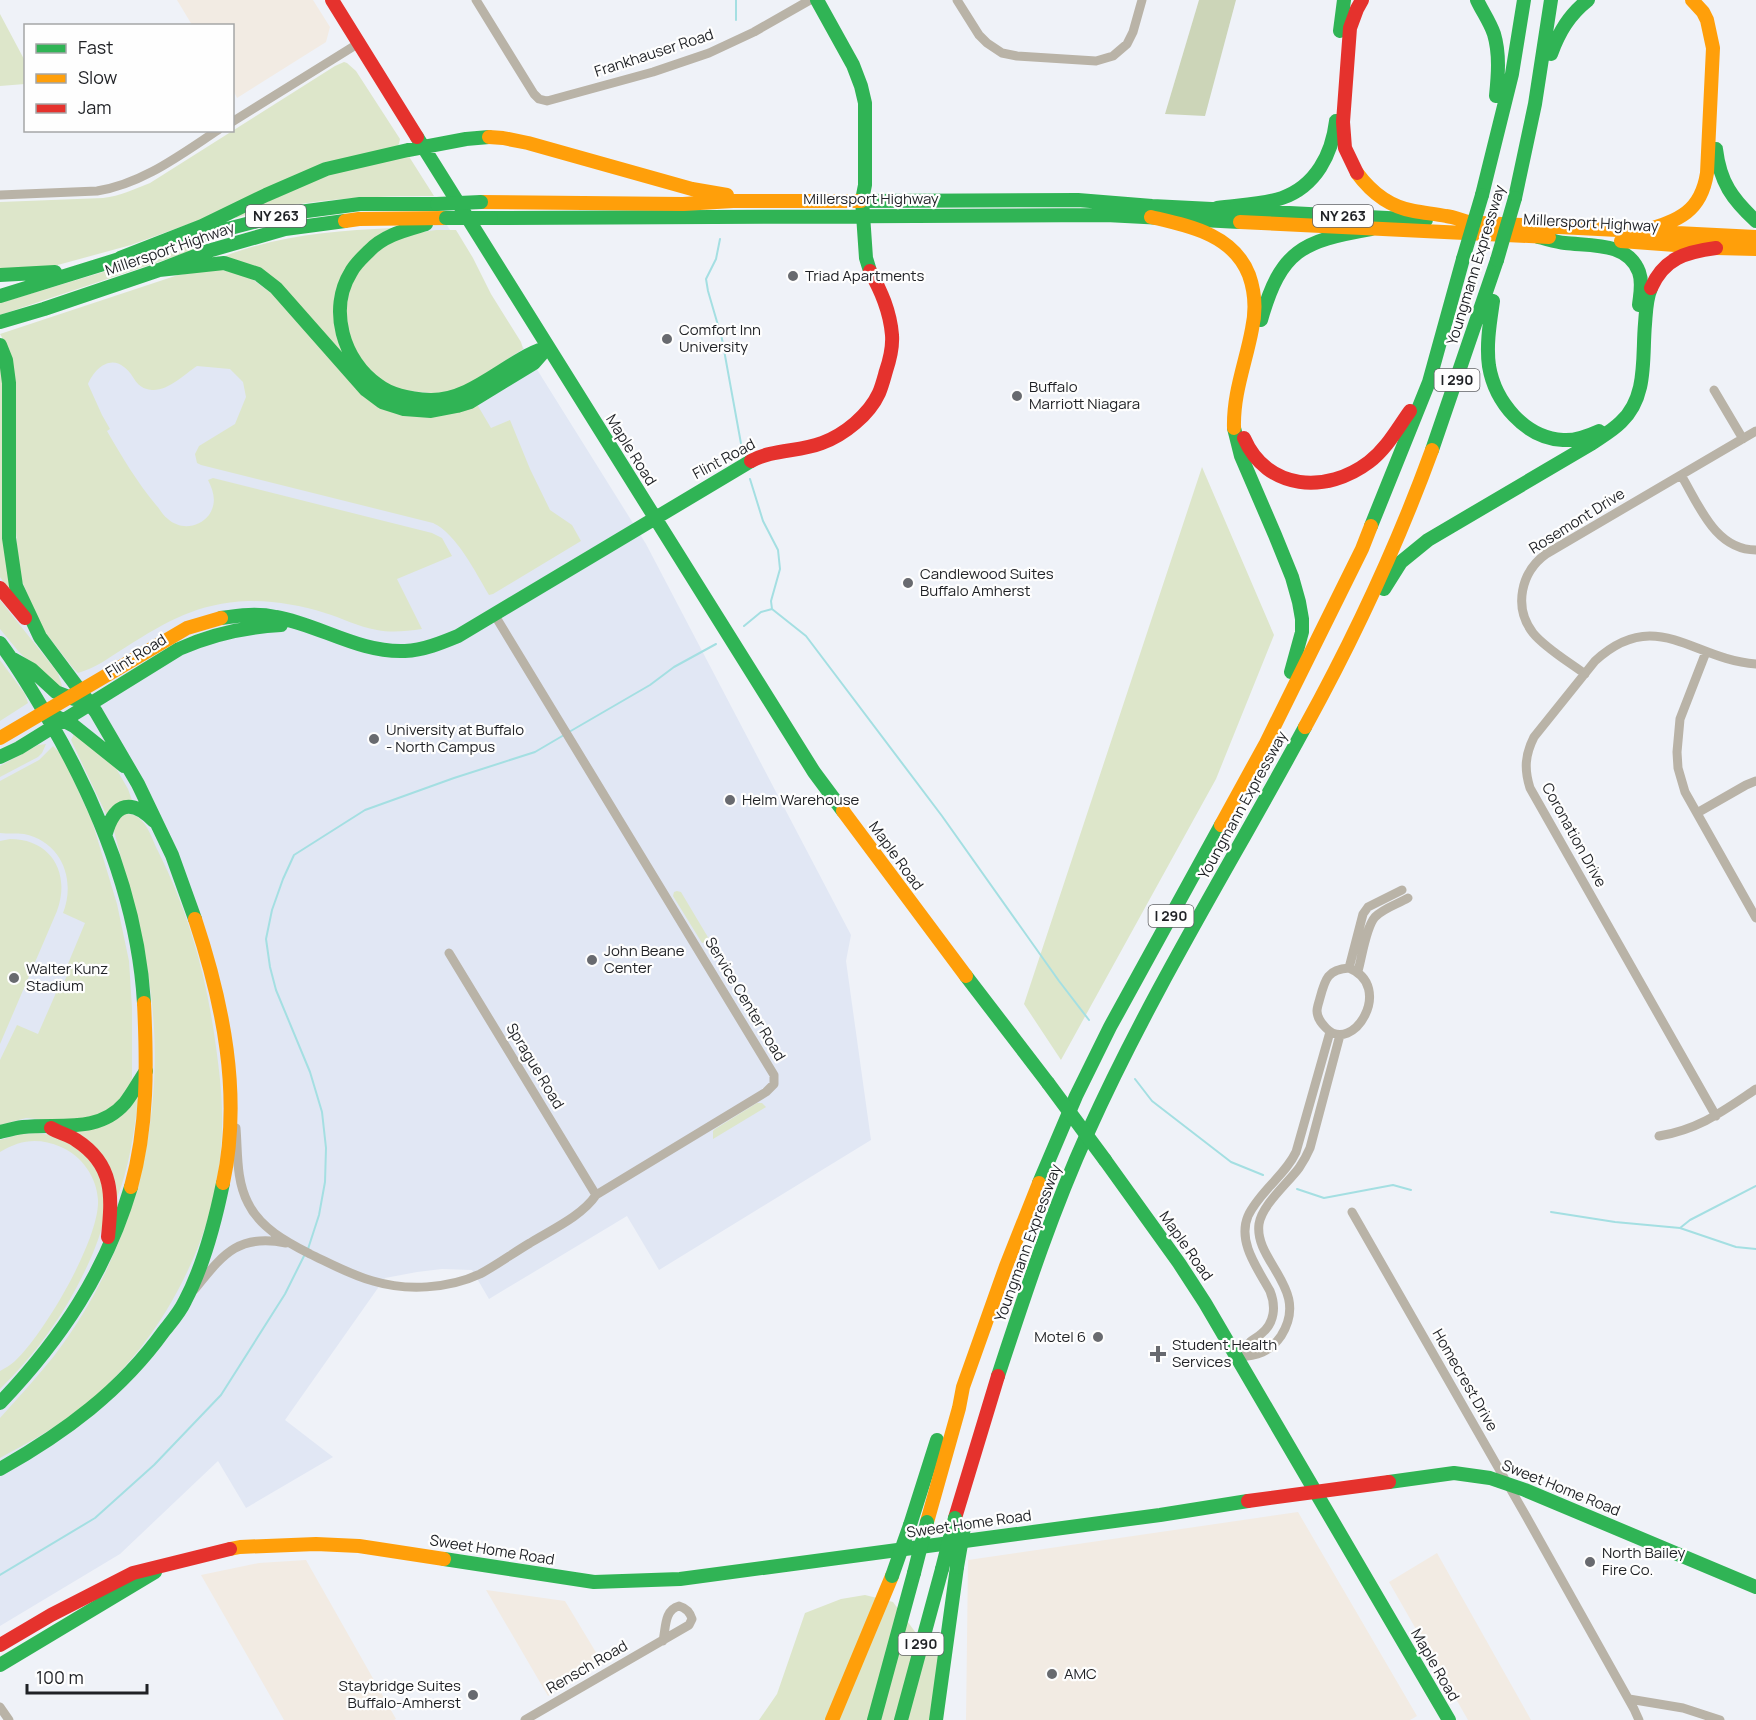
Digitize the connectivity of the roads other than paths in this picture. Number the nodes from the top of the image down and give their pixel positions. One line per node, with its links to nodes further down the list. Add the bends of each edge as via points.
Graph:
1 (332, 0): 15 (main road, Maple Road)
2 (476, 0): 3 (street, Frankhauser Road, via 534,94 543,100 686,62 741,39)
3 (810, 0)
4 (817, 0): 22 (main road, Flint Road, via 846,50 865,102)
5 (957, 0): 6 (street, via 979,35 1002,53 1096,62 1113,56 1127,44)
6 (1142, 0)
7 (1344, 0): 24 (main road, via 1335,134 1322,168 1308,183 1284,197)
8 (1362, 0): 29 (main road, via 1352,19 1348,47 1343,134 1354,169 1366,185 1401,208)
9 (1477, 0): 19 (main road, via 1496,46)
10 (1524, 0): 19 (main road, Youngmann Expressway / I 290)
11 (1551, 0): 16 (main road, Youngmann Expressway / I 290)
12 (1588, 0): 16 (main road, via 1561,26)
13 (1692, 0): 31 (main road, via 1707,20 1713,48 1707,173 1702,193 1690,210 1671,222)
14 (1706, 0): 28 (main road, via 1719,29 1721,49 1718,166 1726,189)
15 (359, 43): 17 (street); 20 (main road, Maple Road)
16 (1535, 104): 37 (main road, Youngmann Expressway / I 290, bridge)
17 (234, 121)
18 (215, 132): 21 (street, via 142,177 111,189)
19 (1497, 141): 47 (main road, Youngmann Expressway / I 290, bridge)
20 (424, 147): 23 (main road, via 481,137 511,140 692,189); 36 (main road, via 326,169 202,226); 46 (main road, Maple Road)
21 (0, 195)
22 (862, 200): 23 (main road, Millersport Highway / NY 263); 24 (main road, Millersport Highway / NY 263, via 1050,199); 25 (main road, Flint Road)
23 (759, 201): 36 (main road, Millersport Highway / NY 263, bridge, via 360,204 284,214)
24 (1216, 208): 29 (main road, Millersport Highway / NY 263)
25 (863, 216): 26 (main road, Millersport Highway / NY 263); 27 (main road, Millersport Highway / NY 263, bridge); 52 (main road, Flint Road, via 866,258 887,307 892,336 889,363 873,403 851,426 830,440 754,459)
26 (1151, 217): 30 (main road, Millersport Highway / NY 263); 69 (main road, via 1198,228 1227,244 1246,266 1256,304 1235,394 1234,433 1299,597 1302,621 1300,645)
27 (446, 218): 39 (main road, Millersport Highway / NY 263, via 358,219 285,229); 46 (main road, via 382,239 353,269 339,310 345,346 356,366 390,393 431,400 465,392 528,354)
28 (1756, 221)
29 (1469, 222): 31 (main road, Millersport Highway / NY 263)
30 (1371, 228): 32 (main road, Millersport Highway / NY 263); 47 (main road, via 1310,244 1294,254 1278,274 1267,295 1239,413 1244,438 1254,456 1283,478 1308,484 1333,482 1359,470 1383,448)
31 (1644, 231): 33 (main road, Millersport Highway / NY 263)
32 (1538, 237): 34 (main road, Millersport Highway / NY 263); 37 (main road, via 1617,250 1629,257 1638,271 1640,299 1630,395 1619,415 1599,430 1563,440 1535,432 1521,423 1501,399 1491,376 1487,340)
33 (1756, 237)
34 (1716, 248): 35 (main road, Millersport Highway / NY 263); 59 (main road, via 1682,255 1656,276 1647,306 1644,376 1627,416 1591,444 1413,552 1401,562)
35 (1756, 249)
36 (120, 258): 38 (main road, Millersport Highway / NY 263)
37 (1497, 260): 59 (main road, Youngmann Expressway / I 290, via 1457,382 1402,526)
38 (87, 268): 40 (main road); 41 (main road, Millersport Highway / NY 263)
39 (159, 270): 42 (main road, Millersport Highway / NY 263); 46 (main road, via 224,263 258,274 276,288 366,390 382,402 404,409 431,411 470,402 534,363)
40 (0, 275)
41 (0, 296)
42 (44, 309): 43 (main road, Millersport Highway / NY 263); 44 (main road)
43 (0, 322)
44 (0, 329)
45 (0, 345): 57 (main road, via 9,383 11,559 16,586)
46 (548, 347): 52 (main road, Maple Road)
47 (1429, 382): 69 (main road, Youngmann Expressway / I 290, via 1362,549)
48 (1714, 390): 50 (street)
49 (1756, 431): 50 (street, Rosemont Drive)
50 (1743, 439): 51 (street, Rosemont Drive)
51 (1681, 475): 53 (street, via 1718,535 1733,545); 63 (street, Rosemont Drive, via 1546,554 1527,575 1522,605 1528,625 1539,640)
52 (654, 518): 55 (main road, Flint Road); 95 (main road, Maple Road, bridge, via 814,772 1105,1160 1179,1263)
53 (1756, 550)
54 (0, 588): 57 (main road)
55 (494, 614): 56 (main road, Flint Road, via 458,636 417,650 377,649); 90 (street, Service Center Road, via 775,1080 771,1089)
56 (304, 625): 64 (main road, Flint Road, via 250,615 212,620 187,628); 65 (main road, Flint Road, via 222,631 179,649)
57 (40, 637): 64 (main road)
58 (0, 644): 61 (main road)
59 (1349, 644): 101 (main road, Youngmann Expressway / I 290, via 1182,948 1098,1112 1050,1223 1003,1359 974,1452)
60 (1706, 652): 62 (street, Coronation Drive); 63 (street, Coronation Drive, via 1680,640 1638,637 1605,652); 73 (street, via 1685,703 1677,735 1681,780)
61 (12, 658): 64 (main road, via 56,692); 66 (main road)
62 (1756, 664)
63 (1585, 674): 84 (street, Coronation Drive, via 1534,737 1527,756 1530,788)
64 (74, 694): 65 (main road); 66 (main road, Flint Road)
65 (90, 704): 67 (main road, Flint Road); 71 (main road)
66 (44, 711): 67 (main road); 68 (main road, Flint Road)
67 (59, 724): 70 (main road, Flint Road); 71 (main road, via 74,726); 75 (main road)
68 (0, 738)
69 (1266, 743): 96 (main road, Youngmann Expressway / I 290, via 1076,1096 1017,1236)
70 (0, 757)
71 (133, 775): 74 (main road)
72 (1756, 782): 73 (street)
73 (1697, 813): 77 (street)
74 (160, 827): 75 (main road, via 139,808 121,807 113,813); 83 (main road, via 196,920 212,977)
75 (105, 833): 81 (main road, via 135,933)
76 (1405, 894): 79 (street, via 1368,907 1363,914)
77 (1756, 918)
78 (449, 953): 90 (street, Sprague Road)
79 (1354, 970): 80 (street, via 1364,977 1370,991 1365,1017 1353,1030); 80 (street, via 1340,969 1324,984 1318,1017)
80 (1335, 1033): 88 (street, via 1296,1152); 89 (street, via 1310,1148 1299,1169)
81 (146, 1071): 85 (main road, via 126,1102 108,1117 82,1126); 93 (main road, via 138,1159)
82 (1756, 1089): 84 (street)
83 (231, 1099): 92 (street, Service Center Road, via 240,1180 248,1204 263,1224); 94 (main road, via 221,1197)
84 (1716, 1116): 87 (street, via 1689,1129)
85 (49, 1127): 86 (main road, via 23,1126); 93 (main road, via 86,1148 103,1169 111,1200)
86 (0, 1132)
87 (1659, 1136)
88 (1272, 1185): 89 (street); 95 (street, via 1247,1217 1245,1231 1247,1247 1270,1291 1274,1310 1268,1327)
89 (1279, 1192): 95 (street, via 1265,1208 1259,1231 1286,1289 1288,1319 1279,1339 1265,1352)
90 (596, 1195): 92 (street, Service Center Road, via 558,1227 479,1274 426,1287 382,1284)
91 (1352, 1212): 99 (street, Homecrest Drive)
92 (291, 1244): 94 (street, Service Center Road, via 265,1240 241,1244 217,1262)
93 (108, 1250): 97 (main road, via 57,1338)
94 (185, 1301): 98 (main road, via 132,1373 99,1404)
95 (1238, 1357): 100 (main road, Maple Road)
96 (963, 1387): 111 (main road, bridge, via 940,1432 892,1576); 112 (main road, Youngmann Expressway / I 290, bridge)
97 (0, 1403)
98 (3, 1466)
99 (1507, 1483): 100 (main road, Sweet Home Road, via 1448,1473); 103 (main road, Sweet Home Road); 107 (street, Homecrest Drive)
100 (1316, 1493): 102 (main road, Sweet Home Road, via 680,1579 594,1582 359,1546 316,1544 240,1548); 115 (main road, Maple Road)
101 (960, 1518): 113 (main road, Youngmann Expressway / I 290, bridge); 114 (main road, bridge)
102 (167, 1565): 105 (main road, Sweet Home Road, via 133,1573); 106 (main road, Sweet Home Road)
103 (1756, 1587)
104 (663, 1641): 110 (street, Rensch Road)
105 (0, 1645)
106 (0, 1665)
107 (1629, 1699): 116 (street, Homecrest Drive); 117 (street, via 1683,1708)
108 (0, 1707): 109 (street)
109 (9, 1720)
110 (525, 1720)
111 (832, 1720)
112 (874, 1720)
113 (901, 1720)
114 (936, 1720)
115 (1449, 1720)
116 (1639, 1720)
117 (1720, 1720)

